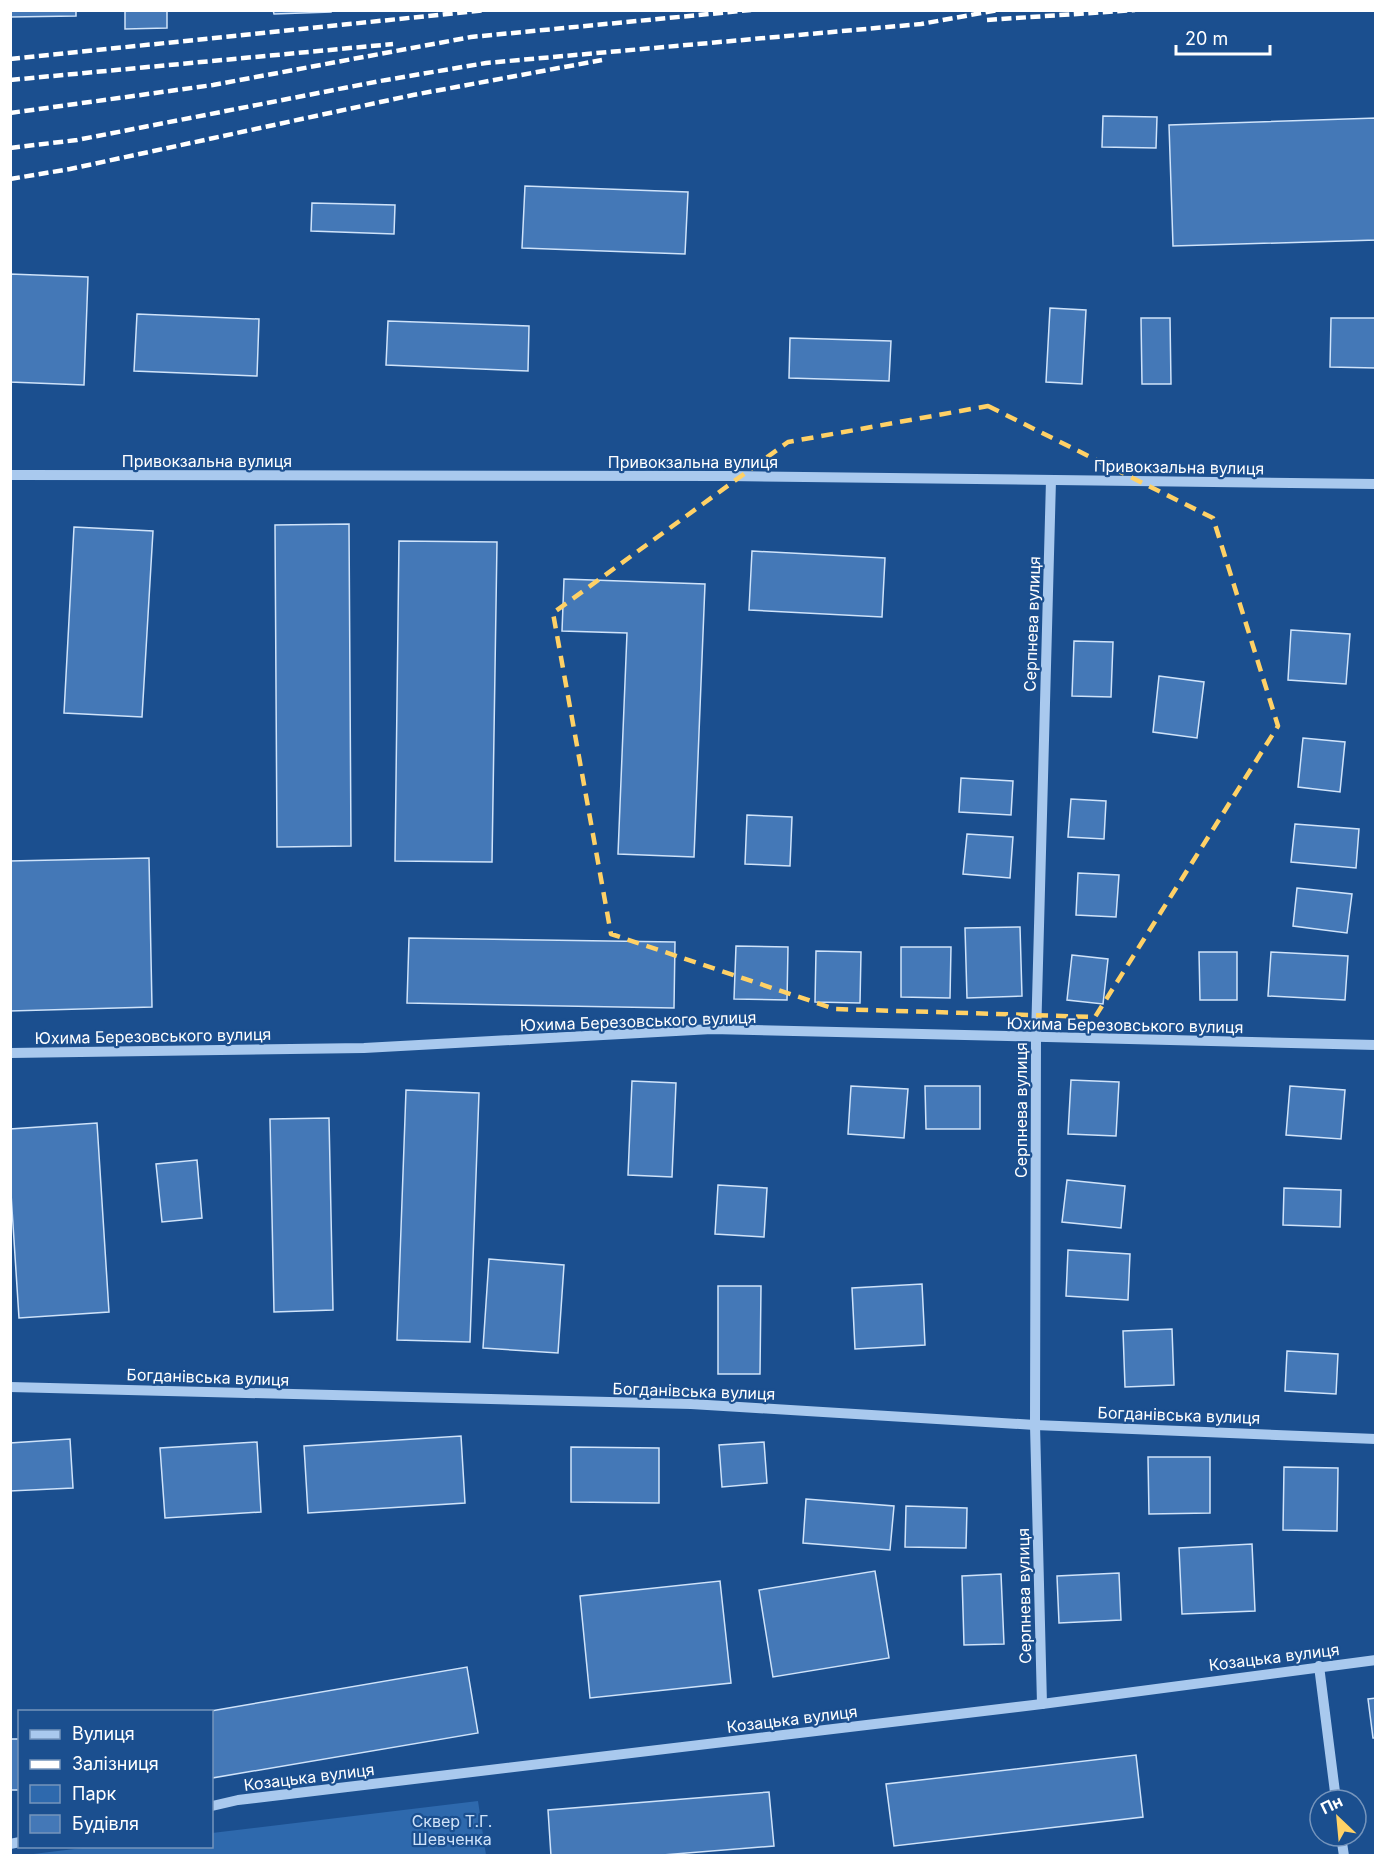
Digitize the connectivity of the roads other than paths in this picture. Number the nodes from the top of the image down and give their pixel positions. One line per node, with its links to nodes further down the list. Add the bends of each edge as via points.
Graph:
1 (10, 475): 2 (street, Привокзальна вулиця)
2 (1051, 480): 3 (street, Привокзальна вулиця); 4 (street, Серпнева вулиця)
3 (1376, 484)
4 (1036, 1038): 5 (street, Юхима Березовського вулиця); 6 (street, Юхима Березовського вулиця, via 712,1029 364,1048); 8 (street, Серпнева вулиця)
5 (1376, 1045)
6 (10, 1053)
7 (10, 1387): 8 (street, Богданівська вулиця, via 692,1404)
8 (1035, 1425): 9 (street, Богданівська вулиця); 12 (street, Серпнева вулиця)
9 (1376, 1438)
10 (1376, 1660): 11 (street, Козацька вулиця)
11 (1319, 1666): 12 (street, Козацька вулиця); 13 (street)
12 (1042, 1704): 14 (street, Козацька вулиця)
13 (1334, 1788)
14 (213, 1806)

